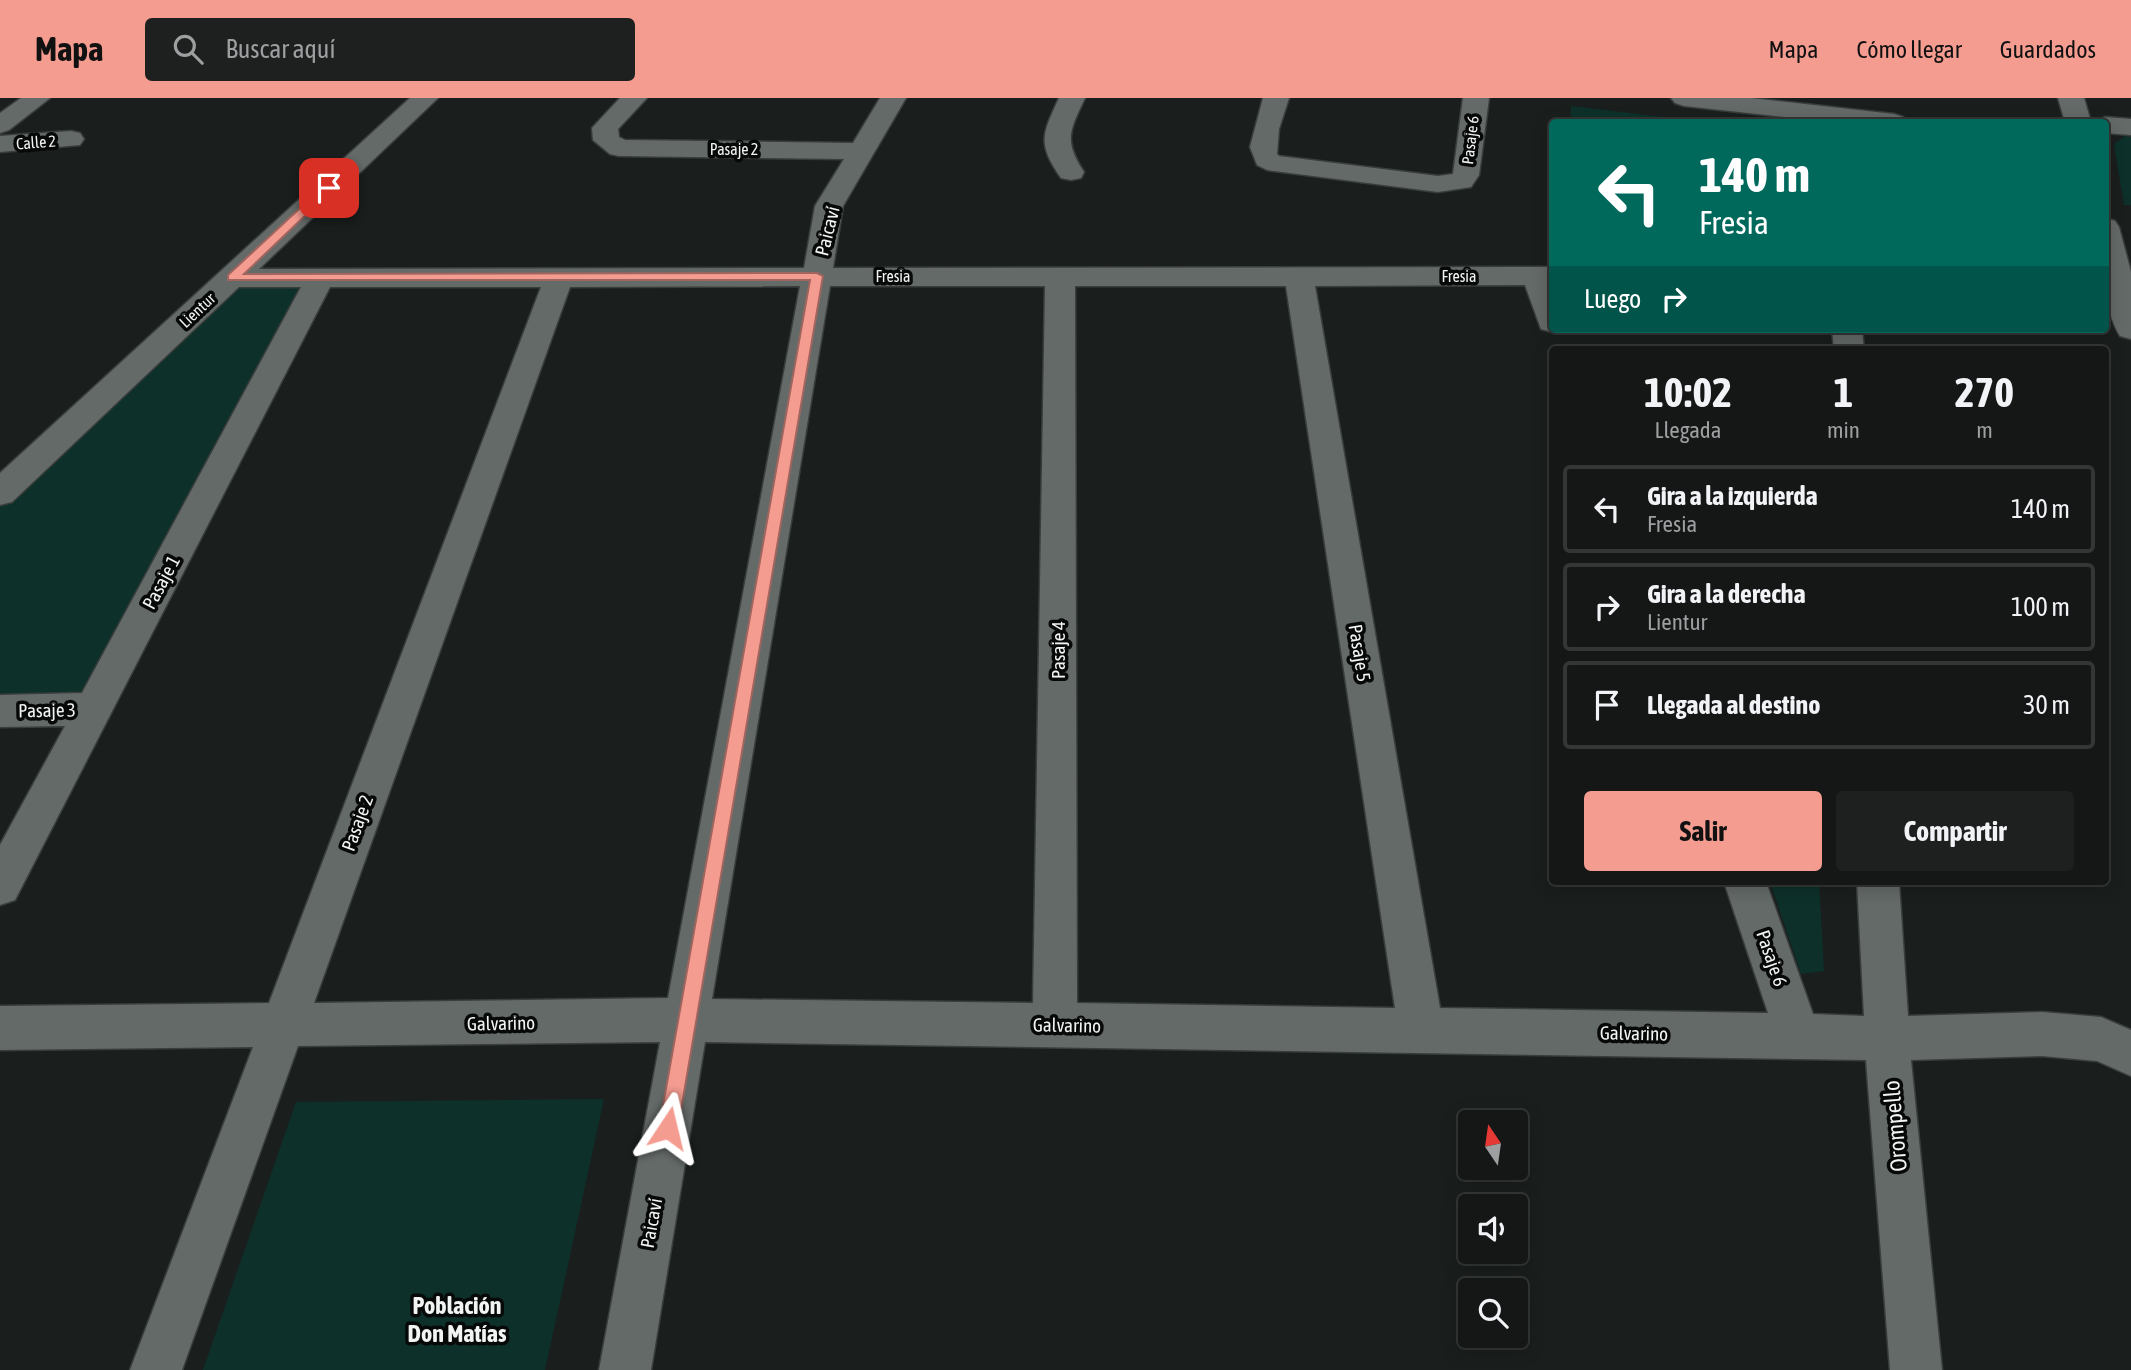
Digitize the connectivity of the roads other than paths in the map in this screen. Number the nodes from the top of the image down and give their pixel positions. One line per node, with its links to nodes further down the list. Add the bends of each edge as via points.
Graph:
1 (37, 98): 13 (street)
2 (425, 98): 28 (street, Lientur)
3 (634, 98): 18 (street, Pasaje 2, via 605,128 606,140 619,148)
4 (893, 98): 18 (street, Paicaví)
5 (1072, 98): 19 (street, via 1055,137 1055,146)
6 (1276, 98): 7 (street, Pasaje 6, via 1263,143 1266,159 1276,164 1438,184 1461,181 1466,174)
7 (1476, 98)
8 (1685, 98): 10 (street)
9 (2071, 98): 12 (street)
10 (1822, 112): 11 (street)
11 (1872, 119)
12 (2077, 119)
13 (0, 125)
14 (2109, 125): 15 (street)
15 (2131, 127)
16 (71, 139): 17 (street, Calle 2)
17 (0, 144)
18 (863, 150): 22 (street, Paicaví, via 830,206)
19 (1071, 172)
20 (2109, 237): 27 (street)
21 (1060, 275): 22 (street, Fresia); 26 (street, Fresia); 38 (street, Pasaje 4)
22 (817, 276): 25 (street, Fresia); 37 (street, Paicaví)
23 (1544, 276): 26 (street, Fresia); 29 (street)
24 (321, 277): 25 (street, Fresia); 28 (street, Fresia); 32 (street, Pasaje 1)
25 (559, 277): 39 (street, Pasaje 2)
26 (1299, 277): 41 (street, Pasaje 5)
27 (2125, 277): 30 (street)
28 (233, 278): 31 (street, Lientur)
29 (1549, 305)
30 (2131, 329)
31 (0, 494)
32 (94, 709): 33 (street, Pasaje 3); 36 (street, Pasaje 1)
33 (0, 711)
34 (1746, 885): 42 (street, Pasaje 6)
35 (1878, 885): 43 (street, Orompello)
36 (0, 886)
37 (687, 1020): 38 (street, Galvarino); 39 (street, Galvarino); 46 (street, Paicaví)
38 (1055, 1025): 41 (street, Galvarino)
39 (282, 1026): 40 (street, Galvarino); 45 (street, Pasaje 2)
40 (0, 1028)
41 (1420, 1030): 42 (street, Galvarino)
42 (1798, 1035): 43 (street, Galvarino)
43 (1887, 1039): 44 (street, Galvarino, via 2042,1034 2101,1039); 47 (street, Orompello)
44 (2131, 1054)
45 (156, 1370)
46 (625, 1370)
47 (1916, 1370)

